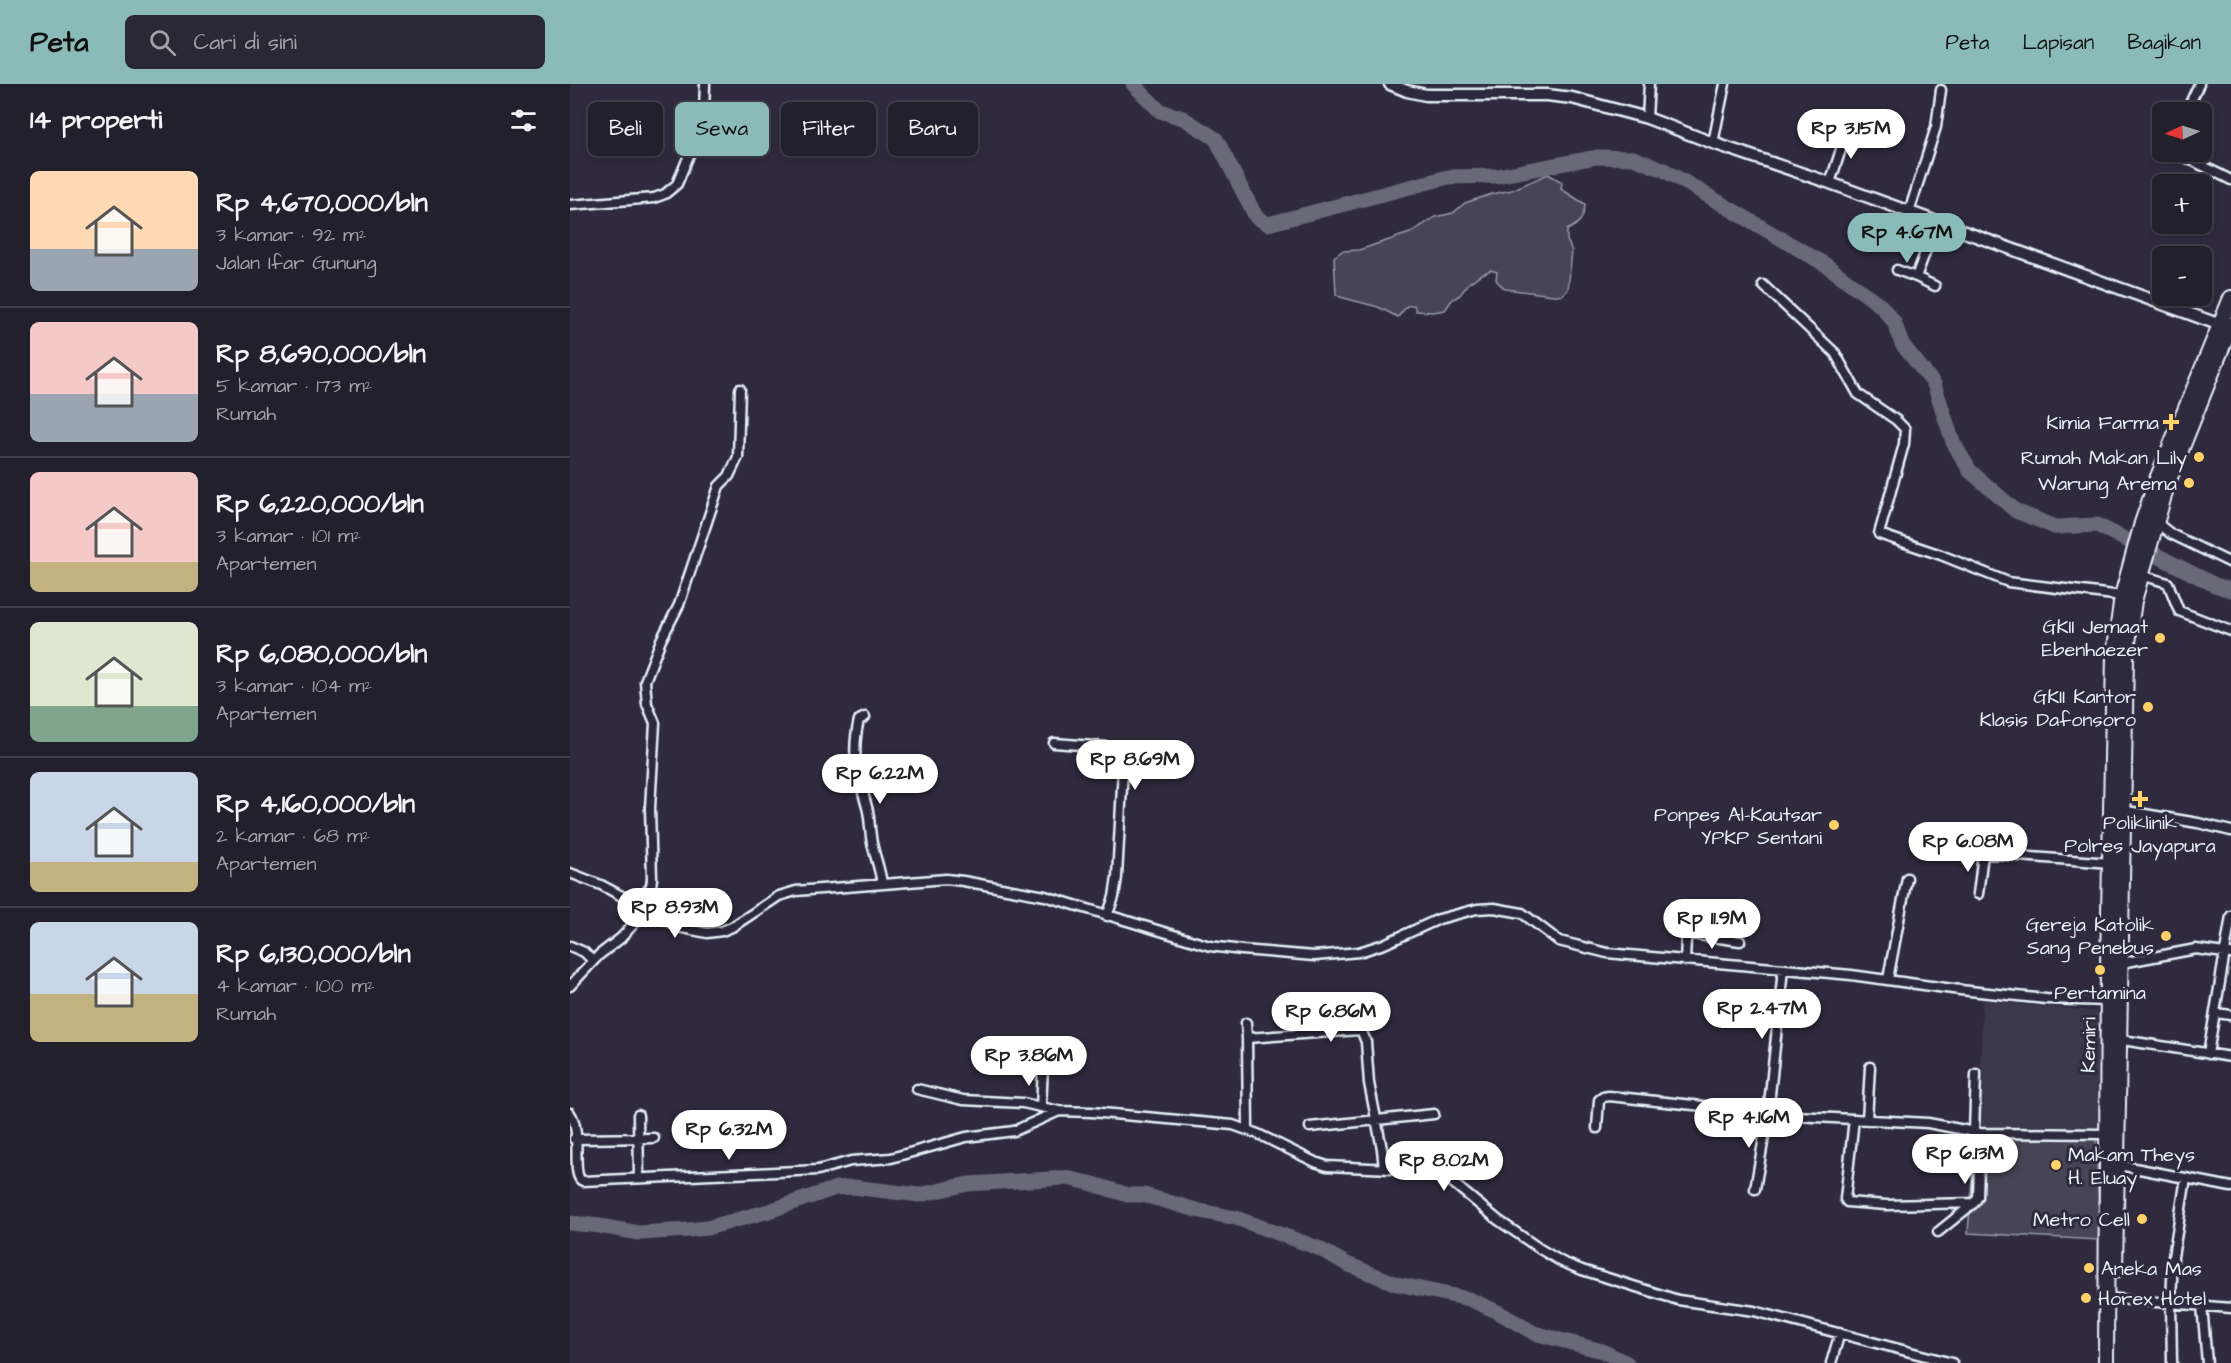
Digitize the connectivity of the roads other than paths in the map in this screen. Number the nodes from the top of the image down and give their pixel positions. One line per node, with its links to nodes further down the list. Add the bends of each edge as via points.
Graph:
1 (705, 84): 14 (street, via 700,129 677,184 654,198)
2 (1390, 84): 8 (street, via 1426,95 1564,97)
3 (1649, 84): 8 (street)
4 (1725, 84): 10 (street)
5 (2199, 84): 7 (street)
6 (1941, 90): 15 (street, via 1936,127)
7 (2191, 102)
8 (1647, 118): 10 (street)
9 (1848, 128): 13 (street)
10 (1713, 143): 13 (street)
11 (2195, 162): 12 (street)
12 (2231, 180)
13 (1830, 183): 15 (street)
14 (570, 205)
15 (1909, 212): 16 (street)
16 (1937, 221): 18 (street); 22 (street)
17 (1898, 270): 18 (street)
18 (1916, 277): 20 (street)
19 (1763, 285): 27 (street, via 1835,354 1858,394 1905,429 1879,534 2008,582)
20 (1935, 286)
21 (2231, 298): 22 (highway)
22 (2226, 326): 24 (highway); 24 (highway, via 2184,410)
23 (740, 389): 41 (street, via 738,457 719,486 679,605 645,681 647,704 655,723 650,808 652,879)
24 (2152, 524): 25 (street); 26 (highway)
25 (2231, 562)
26 (2137, 572): 27 (highway); 28 (street, via 2168,583 2179,611); 29 (highway)
27 (2122, 596): 29 (highway)
28 (2231, 631)
29 (2120, 656): 32 (highway, Kemiri)
30 (864, 717): 39 (street, via 859,720 855,744 857,775)
31 (1054, 743): 42 (street, via 1124,750 1117,877)
32 (2117, 809): 33 (street); 36 (highway, Kemiri); 46 (highway, Kemiri)
33 (2231, 831)
34 (1941, 850): 35 (street)
35 (1983, 854): 36 (street); 40 (street)
36 (2111, 863): 46 (highway, Kemiri)
37 (570, 873): 41 (street)
38 (1907, 878): 54 (street)
39 (882, 884): 42 (street, via 963,880 1045,896); 44 (street, via 796,891 779,896 732,927 715,933 696,932)
40 (1978, 894)
41 (640, 905): 44 (street); 45 (street)
42 (1107, 916): 51 (street, via 1210,946 1314,957 1359,952 1449,916 1502,908 1522,913 1571,945 1629,957)
43 (2231, 916): 49 (street)
44 (661, 918): 45 (street)
45 (638, 920): 50 (street)
46 (2115, 929): 52 (highway, Kemiri)
47 (1740, 941): 51 (street, via 1690,934 1686,939)
48 (570, 946): 50 (street)
49 (2228, 953): 52 (street, via 2196,949); 57 (street)
50 (593, 961): 55 (street)
51 (1685, 961): 53 (street)
52 (2114, 964): 56 (highway, Kemiri); 61 (highway, Kemiri)
53 (1783, 969): 54 (street); 72 (street)
54 (1888, 979): 56 (street, via 2046,999)
55 (570, 986)
56 (2108, 1001): 61 (highway, Kemiri)
57 (2216, 1013): 58 (street); 62 (street)
58 (2231, 1015)
59 (1246, 1023): 60 (street)
60 (1247, 1038): 74 (street, via 1359,1030 1366,1042); 79 (street)
61 (2113, 1039): 62 (street); 81 (highway, Kemiri); 85 (highway, Kemiri)
62 (2208, 1054): 63 (street)
63 (2231, 1057)
64 (1870, 1066): 76 (street)
65 (1042, 1068): 68 (street)
66 (1976, 1074): 80 (street)
67 (917, 1089): 68 (street, via 963,1100)
68 (1041, 1107): 69 (street)
69 (1059, 1111): 79 (street, via 1217,1123); 87 (street, via 1014,1131 966,1137 891,1158 851,1161 818,1170)
70 (570, 1113): 84 (street, via 575,1124)
71 (1434, 1114): 74 (street)
72 (1768, 1114): 75 (street); 78 (street, via 1603,1096 1599,1100); 90 (street)
73 (638, 1115): 82 (street)
74 (1377, 1118): 77 (street); 86 (street)
75 (1854, 1119): 76 (street); 91 (street, via 1847,1202)
76 (1867, 1120): 80 (street, via 1928,1123)
77 (1310, 1127)
78 (1597, 1128)
79 (1248, 1130): 86 (street, via 1327,1166)
80 (1977, 1132): 81 (street); 91 (street, via 1978,1197)
81 (2106, 1134): 85 (highway, Kemiri)
82 (638, 1138): 83 (street); 84 (street); 87 (street)
83 (654, 1138)
84 (574, 1139): 87 (street, via 571,1168 578,1180)
85 (2112, 1164): 88 (street); 93 (highway, Kemiri)
86 (1384, 1169): 97 (street, via 1441,1174 1540,1250 1582,1270 1678,1300 1742,1309)
87 (639, 1178)
88 (2186, 1178): 89 (street); 94 (street, via 2175,1244)
89 (2231, 1187)
90 (1755, 1189)
91 (1974, 1203): 92 (street)
92 (1938, 1232)
93 (2110, 1298): 94 (street); 100 (highway, Kemiri); 101 (highway, Kemiri)
94 (2171, 1303): 95 (street); 102 (street)
95 (2202, 1305): 96 (street); 103 (street)
96 (2231, 1308)
97 (1840, 1333): 98 (street); 99 (street)
98 (1831, 1363)
99 (1952, 1363)
100 (2106, 1363)
101 (2115, 1363)
102 (2172, 1363)
103 (2207, 1363)

